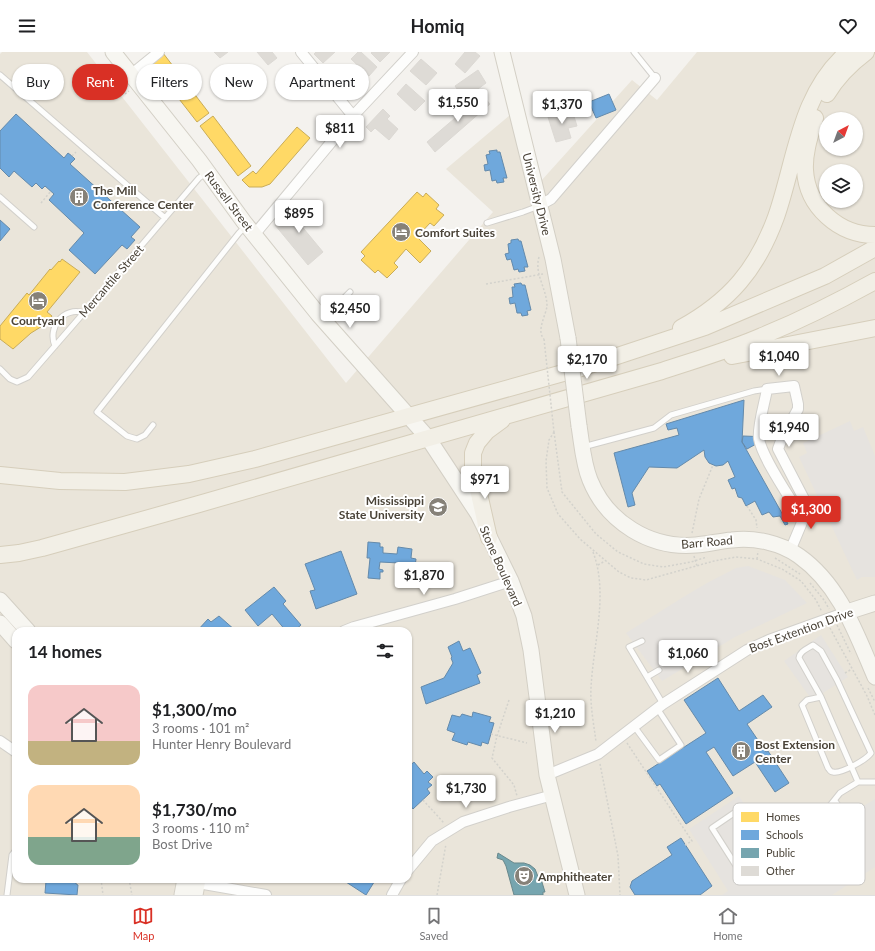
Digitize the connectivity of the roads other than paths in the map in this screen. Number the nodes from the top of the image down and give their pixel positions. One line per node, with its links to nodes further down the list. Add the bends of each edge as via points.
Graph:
1 (113, 52): 9 (street, Russell Street)
2 (159, 52): 9 (street)
3 (301, 52): 12 (street)
4 (413, 52): 12 (street)
5 (502, 52): 15 (street, University Drive)
6 (634, 52): 11 (lane)
7 (848, 52): 29 (main road, via 832,68 815,93 802,123 769,234 740,282 715,306 690,323)
8 (866, 52): 20 (main road, via 838,78 822,104 810,132 805,171 812,196 832,222 854,232)
9 (132, 74): 13 (street, Russell Street)
10 (0, 75): 16 (lane)
11 (655, 78): 15 (street, via 551,199)
12 (353, 116): 19 (street)
13 (207, 171): 16 (lane, Mercantile Street); 19 (street, Russell Street)
14 (0, 197): 18 (lane)
15 (540, 205): 17 (lane); 27 (street, University Drive, via 558,280)
16 (165, 218): 24 (lane, Mercantile Street)
17 (487, 223)
18 (34, 227)
19 (251, 230): 25 (street, Russell Street); 35 (lane, via 239,233 97,412 127,436 137,439 145,435)
20 (875, 235)
21 (875, 248): 29 (main road, via 825,276 705,327)
22 (875, 281): 31 (main road, via 762,336)
23 (350, 292): 25 (lane, via 339,303)
24 (84, 313): 28 (lane, Mercantile Street); 28 (lane, via 70,312 61,318 52,334)
25 (318, 314): 34 (street, Russell Street)
26 (875, 328): 31 (main road)
27 (568, 338): 37 (street, Barr Road, bridge)
28 (55, 346): 30 (lane, Mercantile Street, via 28,377 16,382)
29 (625, 353): 34 (main road, via 582,368)
30 (0, 370)
31 (662, 371): 33 (main road)
32 (767, 389): 37 (lane, via 671,415 654,428); 38 (street, via 794,386 798,404 798,409); 39 (street, via 758,433)
33 (510, 414): 36 (main road); 42 (main road, via 487,431 473,453 473,468)
34 (407, 416): 36 (street, Russell Street); 40 (main road, via 255,460 189,474 125,482 45,480)
35 (153, 425)
36 (428, 438): 42 (street, Stone Boulevard, via 464,491); 44 (main road, via 68,541)
37 (582, 447): 43 (street, Barr Road, via 590,481 601,500 614,516 632,530 672,545 692,546 750,540)
38 (778, 449): 39 (street); 41 (street, via 804,499)
39 (765, 454): 41 (street, via 794,505)
40 (0, 475)
41 (800, 507): 43 (street, via 803,520)
42 (490, 538): 45 (street, Stone Boulevard)
43 (790, 551): 48 (street, Barr Road, via 823,577)
44 (0, 555)
45 (510, 581): 51 (street); 63 (street, Stone Boulevard, via 524,616 531,650)
46 (0, 600): 50 (street)
47 (875, 603): 48 (street, Bost Extention Drive)
48 (835, 616): 55 (street, Barr Road); 58 (street, Bost Extention Drive, via 747,650)
49 (0, 623): 52 (street)
50 (24, 627)
51 (354, 627)
52 (12, 636)
53 (642, 641): 56 (lane, via 629,647)
54 (659, 670): 56 (lane)
55 (872, 676)
56 (647, 677): 58 (lane)
57 (821, 697): 62 (lane); 62 (lane, via 807,700 802,705 828,768 834,773); 62 (lane, via 799,658 803,651 813,645 821,651 838,680 869,749 867,758)
58 (660, 706): 59 (street, Bost Extention Drive); 59 (lane, via 681,745 659,760)
59 (634, 726): 63 (street, Bost Extention Drive, via 598,754)
60 (0, 741): 61 (street)
61 (12, 749)
62 (852, 766): 64 (lane)
63 (547, 775): 66 (street, Stone Boulevard)
64 (858, 782): 65 (lane); 67 (lane, via 840,793)
65 (875, 782)
66 (553, 795): 71 (street, via 463,822 432,841); 78 (street, Stone Boulevard)
67 (835, 801)
68 (733, 814): 70 (lane, via 712,828)
69 (12, 854): 74 (lane)
70 (733, 861)
71 (412, 865)
72 (399, 883): 77 (street)
73 (194, 884): 75 (street); 76 (street)
74 (7, 895)
75 (182, 895)
76 (266, 895)
77 (392, 895)
78 (577, 895)

